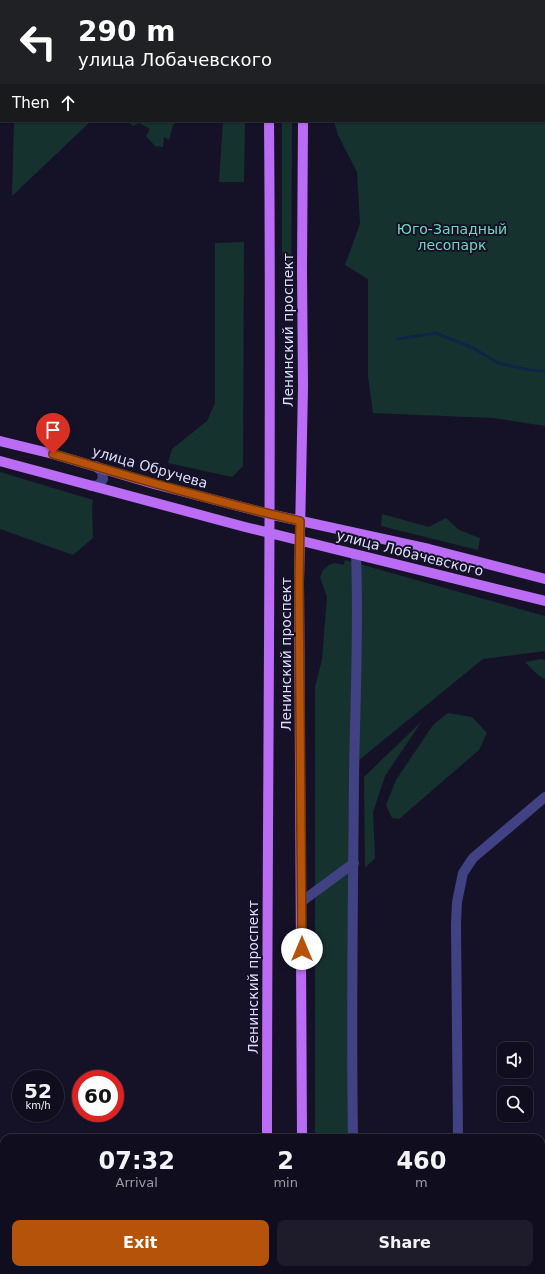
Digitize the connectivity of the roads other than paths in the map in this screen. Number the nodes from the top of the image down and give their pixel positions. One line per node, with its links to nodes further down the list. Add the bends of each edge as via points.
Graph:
1 (269, 122): 7 (main road, Ленинский проспект)
2 (303, 122): 8 (main road, Ленинский проспект)
3 (0, 441): 5 (main road, улица Обручева)
4 (0, 461): 6 (main road)
5 (96, 466): 6 (street, via 102,472 103,479 99,484); 7 (main road, улица Обручева)
6 (90, 486): 9 (main road)
7 (269, 514): 8 (main road, улица Лобачевского); 9 (main road, Ленинский проспект)
8 (300, 521): 10 (main road, Ленинский проспект); 12 (main road, улица Лобачевского, via 429,549)
9 (269, 533): 10 (main road, улица Лобачевского); 17 (main road, Ленинский проспект)
10 (300, 540): 11 (main road, улица Лобачевского); 16 (main road, Ленинский проспект)
11 (356, 555): 13 (main road, улица Лобачевского); 15 (street)
12 (545, 579)
13 (545, 601)
14 (545, 797): 20 (street, via 473,858 464,873 457,902 456,924)
15 (354, 862): 16 (street); 19 (street)
16 (302, 902): 18 (main road, Ленинский проспект)
17 (267, 1134)
18 (302, 1134)
19 (353, 1134)
20 (458, 1134)

